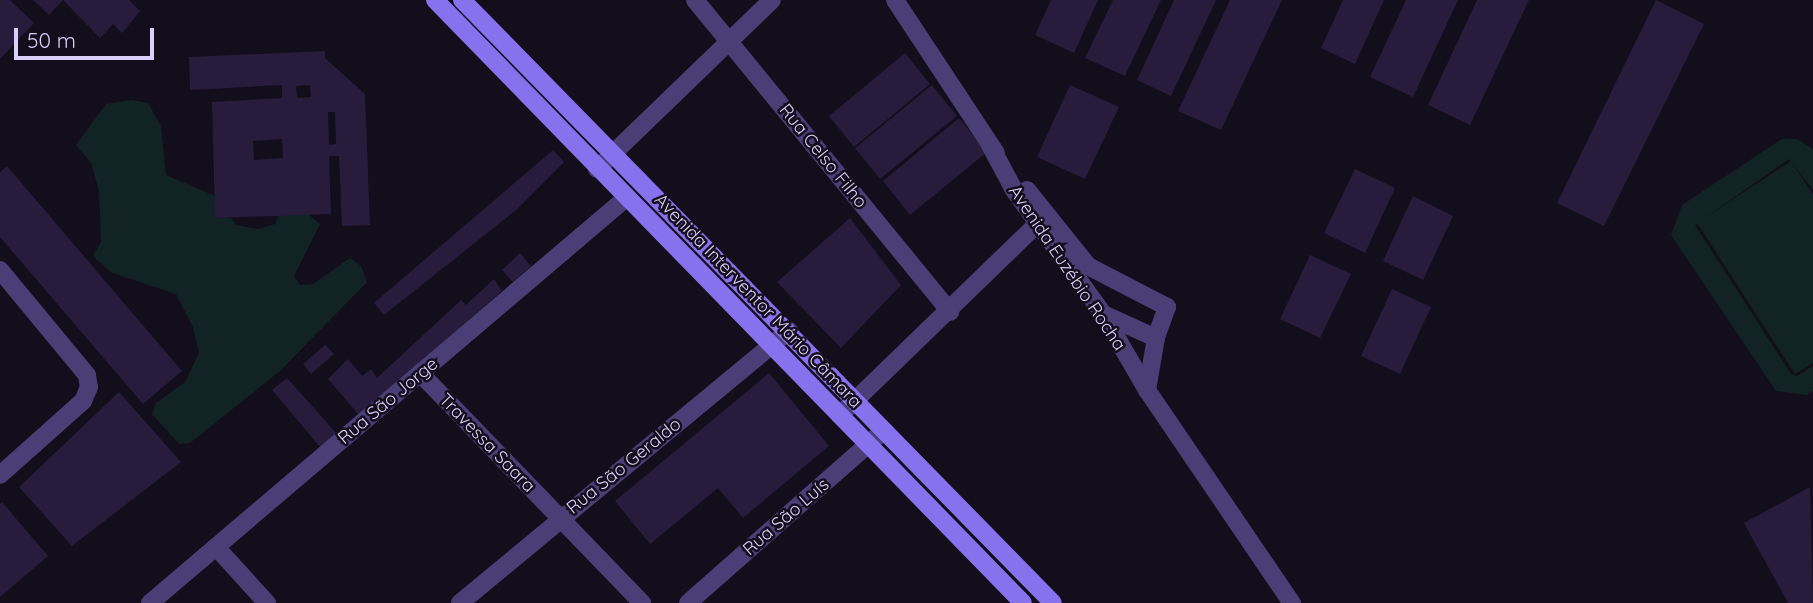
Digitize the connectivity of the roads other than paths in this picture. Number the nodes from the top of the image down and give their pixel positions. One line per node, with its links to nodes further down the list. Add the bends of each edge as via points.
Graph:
1 (435, 0): 8 (main road, Avenida Interventor Mário Câmara)
2 (462, 0): 7 (main road, Avenida Interventor Mário Câmara)
3 (695, 0): 6 (street, Rua Celso Filho)
4 (772, 0): 6 (street)
5 (895, 0): 10 (street, Avenida Euzébio Rocha)
6 (730, 41): 7 (street); 12 (street, Rua Celso Filho)
7 (612, 152): 8 (street); 14 (main road, Avenida Interventor Mário Câmara)
8 (597, 169): 9 (main road, Avenida Interventor Mário Câmara)
9 (626, 198): 16 (main road, Avenida Interventor Mário Câmara); 17 (street, Rua São Jorge)
10 (1042, 219): 12 (street); 13 (street, Avenida Euzébio Rocha); 15 (street, Avenida Euzébio Rocha, via 1088,266 1167,307)
11 (0, 270): 23 (street, via 87,375 89,387 83,401)
12 (950, 312): 19 (street)
13 (1103, 314): 15 (street); 18 (street, Avenida Euzébio Rocha)
14 (789, 331): 16 (street, Rua São Geraldo); 19 (main road, Avenida Interventor Mário Câmara)
15 (1156, 338): 18 (street, Avenida Euzébio Rocha)
16 (773, 345): 20 (main road, Avenida Interventor Mário Câmara); 24 (street, Rua São Geraldo)
17 (420, 373): 24 (street, Travessa Saara); 25 (street, Rua São Jorge)
18 (1147, 390): 33 (street, Avenida Euzébio Rocha)
19 (856, 401): 20 (street); 21 (main road, Avenida Interventor Mário Câmara)
20 (840, 415): 22 (main road, Avenida Interventor Mário Câmara)
21 (884, 430): 22 (street, Rua São Luís); 26 (main road, Avenida Interventor Mário Câmara)
22 (869, 444): 31 (street, Rua São Luís); 32 (main road, Avenida Interventor Mário Câmara)
23 (0, 475)
24 (560, 518): 29 (street, Rua São Geraldo); 30 (street, Travessa Saara)
25 (216, 547): 27 (street, Rua São Jorge); 28 (street)
26 (1046, 600)
27 (150, 603)
28 (267, 603)
29 (460, 603)
30 (642, 603)
31 (688, 603)
32 (1023, 603)
33 (1292, 603)

